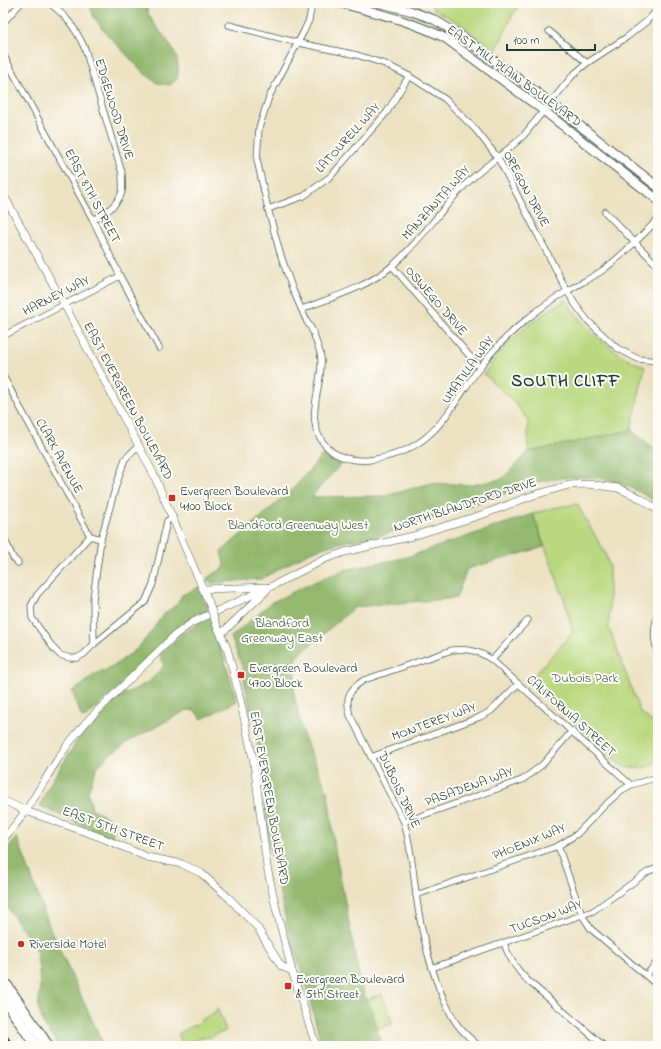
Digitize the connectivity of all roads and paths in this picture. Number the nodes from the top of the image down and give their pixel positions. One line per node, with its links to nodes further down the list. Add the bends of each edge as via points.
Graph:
1 (21, 3): 8 (street)
2 (49, 3): 24 (street, EDGEWOOD DRIVE, via 68,20 85,49 122,173 122,191 116,203 106,213)
3 (312, 3): 11 (street, via 309,20)
4 (340, 3): 16 (main road, EAST MILL PLAIN BOULEVARD, via 408,22 445,38)
5 (379, 3): 15 (main road, EAST MILL PLAIN BOULEVARD, via 411,11 446,26)
6 (654, 3): 7 (street)
7 (658, 8): 13 (street, MANZANITA WAY, via 627,37)
8 (3, 23)
9 (229, 25): 11 (street, OREGON DRIVE)
10 (549, 31): 13 (street)
11 (299, 43): 14 (street, OREGON DRIVE, via 385,64); 21 (street, via 269,97 259,128 257,160)
12 (3, 54): 24 (street, EAST 8TH STREET)
13 (587, 63): 15 (street, MANZANITA WAY)
14 (409, 76): 17 (street, OREGON DRIVE, via 445,99 476,130); 21 (street, LATOURELL WAY, via 387,112 331,176 304,196)
15 (551, 103): 16 (street, MANZANITA WAY); 18 (main road, EAST MILL PLAIN BOULEVARD)
16 (544, 111): 17 (street, MANZANITA WAY, via 524,135); 20 (main road, EAST MILL PLAIN BOULEVARD)
17 (498, 158): 26 (street, MANZANITA WAY, via 466,185); 29 (street, OREGON DRIVE)
18 (658, 187)
19 (3, 194): 30 (street, EAST EVERGREEN BOULEVARD)
20 (658, 200)
21 (268, 209): 31 (street, via 280,253)
22 (605, 212): 25 (street)
23 (658, 219): 25 (street, UMATILLA WAY)
24 (93, 220): 28 (street, EAST 8TH STREET)
25 (635, 243): 27 (street); 29 (street, UMATILLA WAY, via 601,271)
26 (392, 266): 31 (street, MANZANITA WAY, via 363,286); 35 (street, OSWEGO DRIVE)
27 (658, 266)
28 (120, 276): 30 (street, HARNEY WAY); 33 (street, EAST 8TH STREET)
29 (567, 291): 34 (street, OREGON DRIVE, via 587,320 617,348 638,359); 35 (street, UMATILLA WAY, via 518,326)
30 (64, 304): 32 (street, HARNEY WAY); 37 (street, EAST EVERGREEN BOULEVARD)
31 (302, 310): 35 (street, UMATILLA WAY, via 322,357 314,419 318,434 327,448 341,458 360,461 379,458 400,453 421,442 448,416)
32 (3, 336)
33 (160, 348)
34 (658, 360)
35 (480, 368)
36 (3, 376): 41 (street, CLARK AVENUE)
37 (139, 446): 39 (street, EAST EVERGREEN BOULEVARD); 42 (street, via 125,459)
38 (658, 510): 44 (street, NORTH BLANDFORD DRIVE, via 618,488 587,484 569,485 413,536 344,552)
39 (173, 517): 45 (street, EAST EVERGREEN BOULEVARD); 49 (street, via 167,521 153,584 145,602)
40 (3, 535): 43 (street, via 13,558)
41 (90, 536): 42 (street); 49 (street, via 37,595 31,612 32,618 60,655 77,658)
42 (101, 539): 49 (street, via 93,599)
43 (18, 563)
44 (270, 587): 45 (street); 48 (street); 59 (street, NORTH BLANDFORD DRIVE, via 193,622 175,635 77,733)
45 (203, 589): 48 (street, EAST EVERGREEN BOULEVARD, bridge)
46 (658, 613): 51 (street, via 654,633)
47 (528, 620): 52 (street)
48 (221, 634): 69 (street, EAST EVERGREEN BOULEVARD, via 227,648 252,756 267,867)
49 (94, 644)
50 (452, 650): 52 (street, CALIFORNIA STREET, via 474,650); 55 (street, DUBOIS DRIVE, via 364,680 349,693 347,704 350,715)
51 (658, 653)
52 (492, 660): 53 (street, CALIFORNIA STREET)
53 (518, 684): 54 (street, CALIFORNIA STREET); 55 (street, MONTEREY WAY, via 491,711 480,718)
54 (572, 732): 57 (street, CALIFORNIA STREET); 60 (street, PASADENA WAY, via 542,765 522,780)
55 (371, 757): 60 (street, DUBOIS DRIVE)
56 (658, 777): 57 (street, PHOENIX WAY)
57 (631, 785): 62 (street, PHOENIX WAY, via 613,798 577,834)
58 (3, 800): 59 (street, EAST 5TH STREET)
59 (26, 811): 61 (street, NORTH BLANDFORD DRIVE); 69 (street, EAST 5TH STREET, via 100,837 147,858 182,864 201,873 257,927 281,966)
60 (404, 822): 64 (street, DUBOIS DRIVE, via 412,858)
61 (3, 839)
62 (558, 846): 64 (street, PHOENIX WAY); 65 (street)
63 (658, 868): 65 (street, TUCSON WAY, via 649,871 603,905)
64 (416, 895): 68 (street, DUBOIS DRIVE)
65 (582, 915): 66 (street, TUCSON WAY); 70 (street, via 591,928)
66 (504, 943): 68 (street, TUCSON WAY); 78 (street, via 516,969)
67 (658, 961): 70 (street)
68 (432, 968): 77 (street, DUBOIS DRIVE, via 453,1019)
69 (292, 970): 76 (street, EAST EVERGREEN BOULEVARD)
70 (646, 975): 72 (street)
71 (3, 980): 75 (highway)
72 (658, 986)
73 (3, 997): 74 (highway)
74 (36, 1046)
75 (48, 1046)
76 (316, 1046)
77 (478, 1046)
78 (604, 1046)

